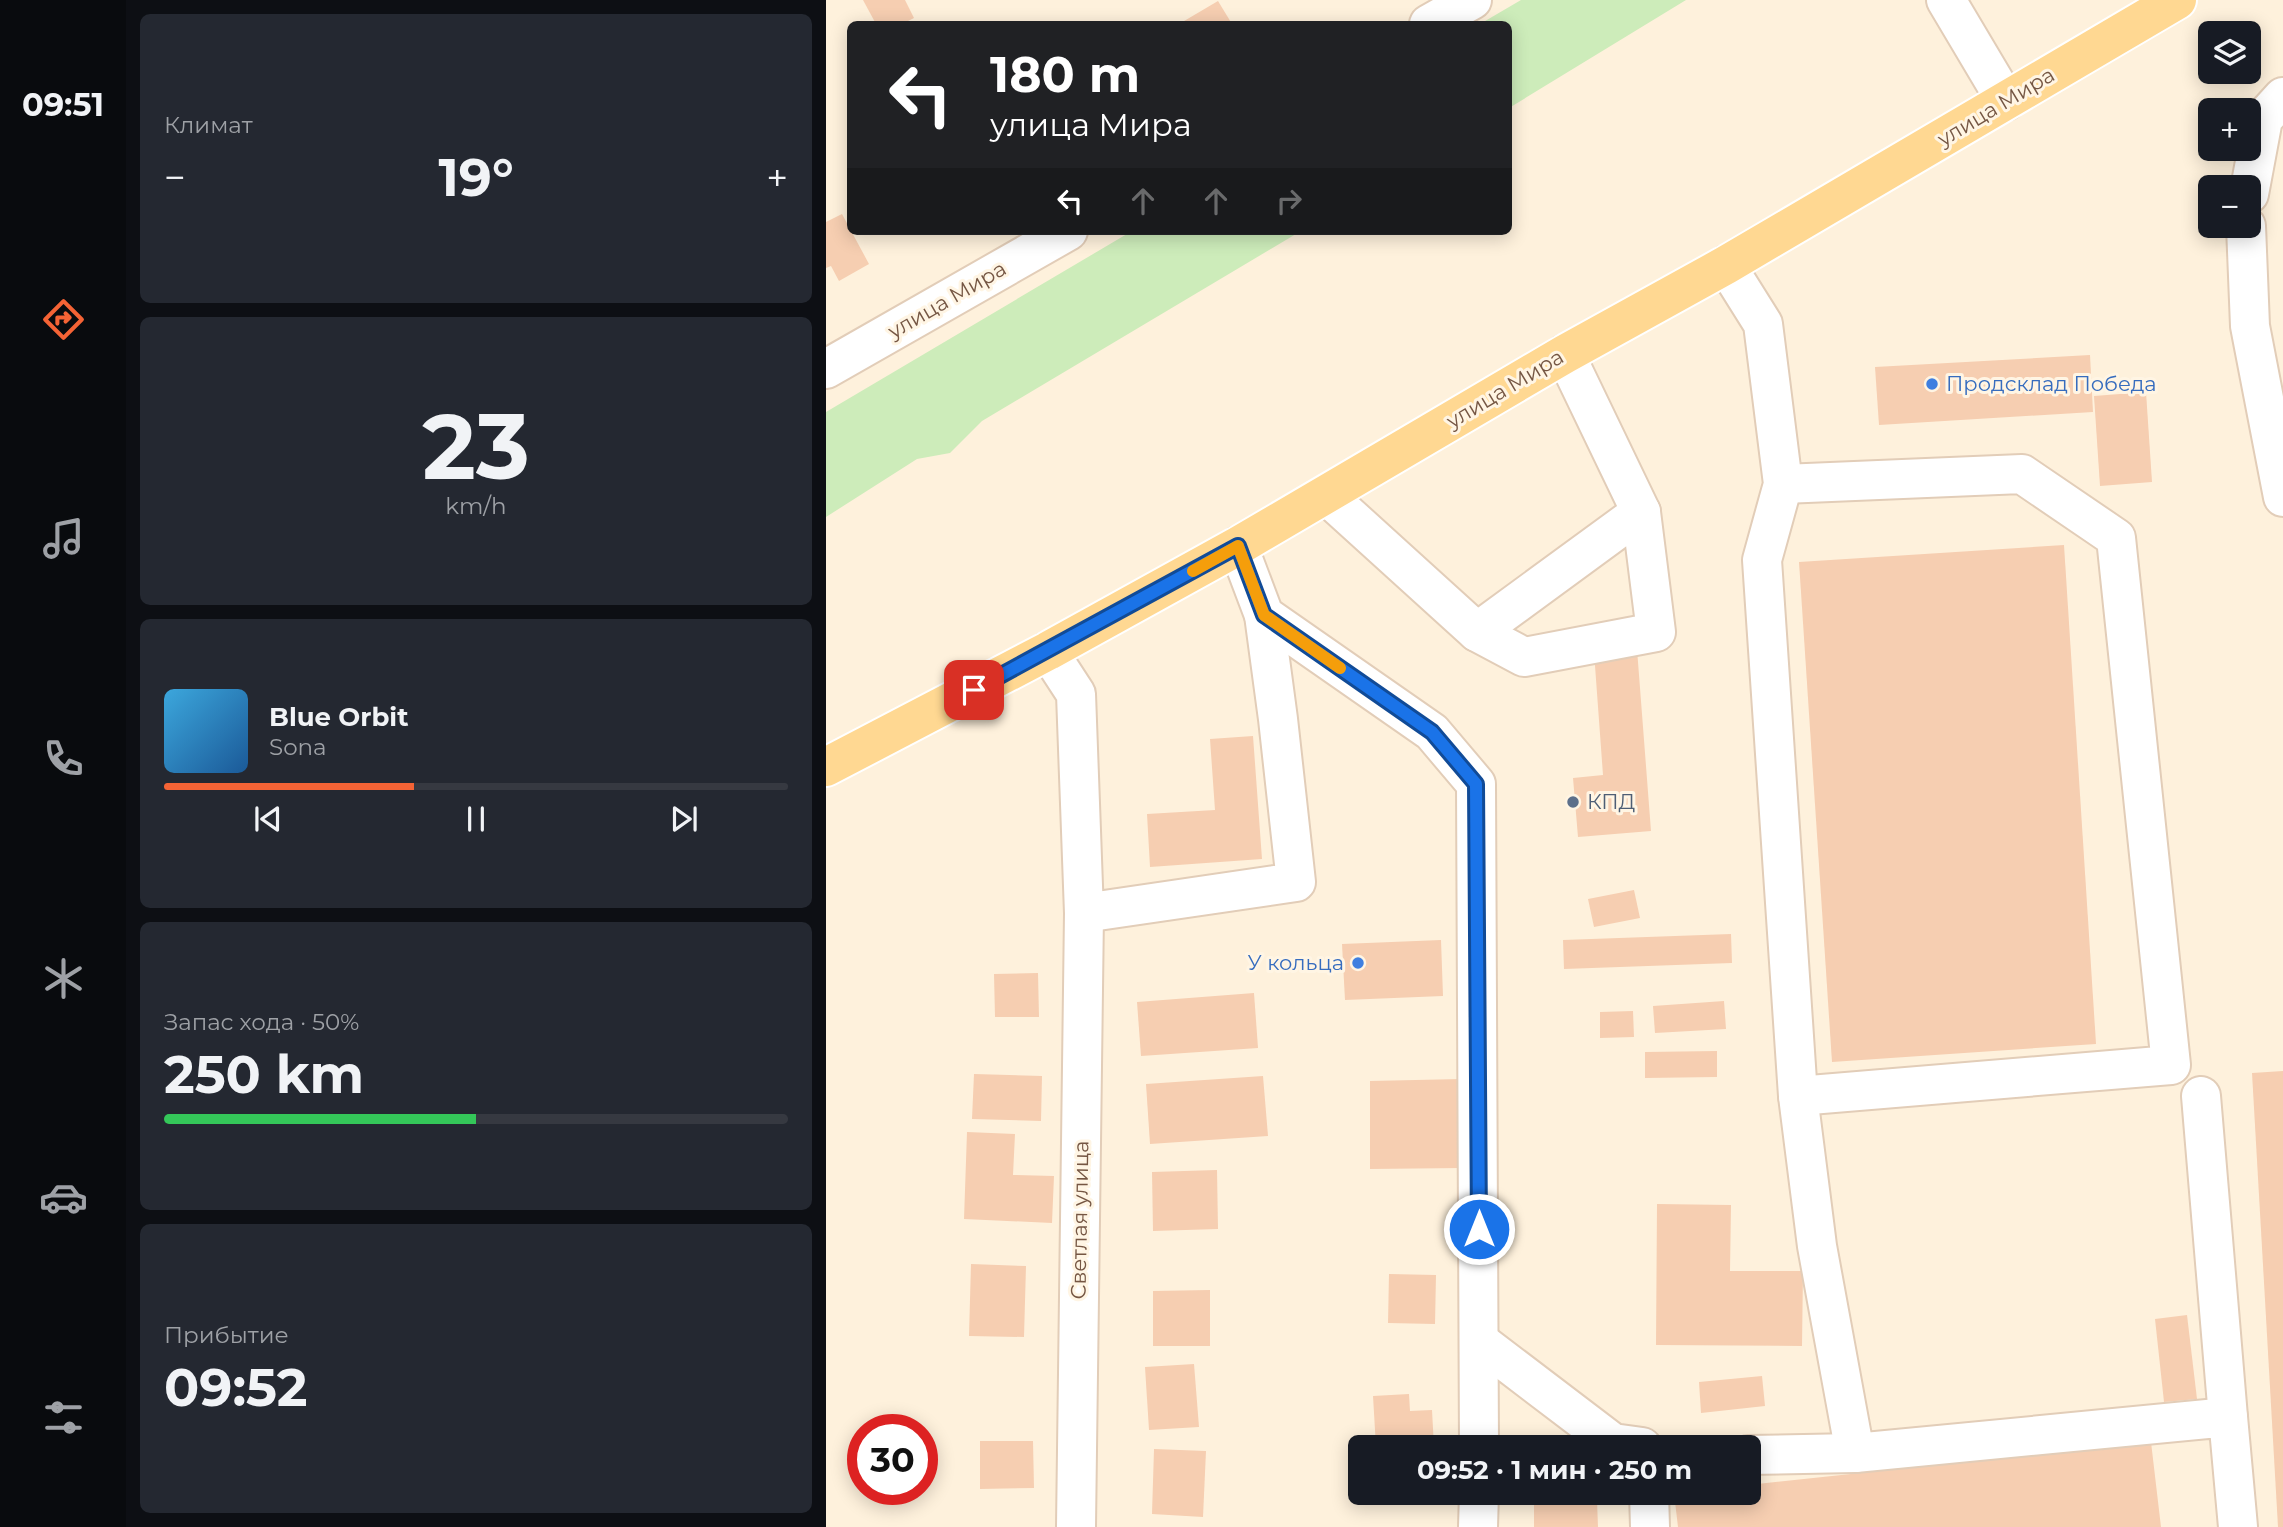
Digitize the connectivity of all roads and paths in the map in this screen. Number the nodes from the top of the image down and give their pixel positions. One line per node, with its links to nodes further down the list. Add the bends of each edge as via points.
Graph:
1 (1472, 0): 4 (street)
2 (1946, 0): 6 (street)
3 (2177, 0): 6 (main road, улица Мира)
4 (1434, 21)
5 (2283, 97): 7 (street, via 2263,119)
6 (2006, 101): 10 (main road, улица Мира)
7 (2253, 175)
8 (1061, 235): 12 (street, улица Мира)
9 (2246, 238): 15 (street, via 2250,326)
10 (1726, 265): 11 (main road, улица Мира); 13 (street, via 1763,324)
11 (1565, 354): 14 (main road, улица Мира); 16 (street)
12 (826, 369)
13 (1783, 484): 23 (street, via 1762,560); 23 (street, via 2022,474 2116,538 2171,1065)
14 (1326, 495): 17 (main road, улица Мира); 19 (street)
15 (2283, 497)
16 (1641, 512): 19 (street); 19 (street, via 1656,632 1524,657)
17 (1238, 546): 18 (street); 20 (main road, улица Мира)
18 (1264, 615): 22 (street, via 1296,882); 25 (street, via 1432,732 1476,784)
19 (1477, 632)
20 (1048, 651): 21 (main road, улица Мира); 22 (street, Светлая улица, via 1076,694)
21 (826, 767)
22 (1084, 913): 33 (street, Светлая улица)
23 (1798, 1096): 29 (street, via 1817,1246)
24 (2201, 1096): 26 (street)
25 (1479, 1341): 27 (street); 28 (street)
26 (2228, 1417): 29 (street); 36 (street)
27 (1479, 1435)
28 (1602, 1435)
29 (1855, 1453): 30 (street)
30 (1761, 1455)
31 (1479, 1505): 34 (street)
32 (1649, 1505): 35 (street)
33 (1076, 1527)
34 (1478, 1527)
35 (1650, 1527)
36 (2238, 1527)

